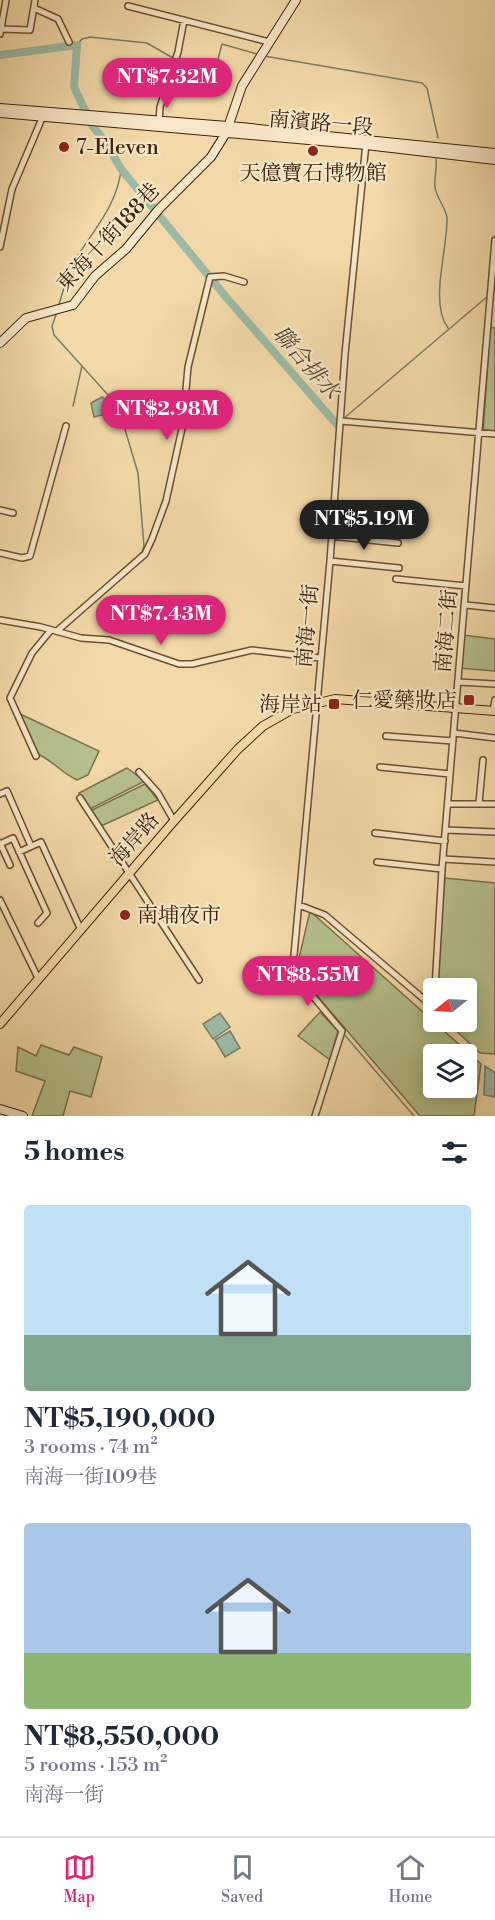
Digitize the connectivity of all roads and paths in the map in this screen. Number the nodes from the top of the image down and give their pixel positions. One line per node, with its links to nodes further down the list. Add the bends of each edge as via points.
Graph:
1 (6, 0): 7 (street)
2 (35, 0): 5 (street)
3 (296, 0): 9 (main road, 東海十街188巷)
4 (128, 6): 6 (street)
5 (34, 8): 7 (street, via 28,32); 8 (street, via 58,19)
6 (184, 20): 9 (street); 13 (street)
7 (1, 32)
8 (69, 42)
9 (269, 42): 14 (main road, 東海十街188巷, via 242,86)
10 (0, 108): 12 (main road, 南濱路一段)
11 (0, 113): 12 (main road, 南濱路一段)
12 (44, 115): 13 (main road, 南濱路一段); 14 (main road, 南濱路一段); 19 (street, via 12,189)
13 (159, 122): 14 (main road, 南濱路一段)
14 (226, 130): 15 (main road, 南濱路一段); 21 (main road, 東海十街188巷, via 211,157 156,211 126,249 95,276 73,305 26,318)
15 (366, 142): 16 (main road, 南濱路一段); 17 (main road, 南濱路一段); 22 (street, 南海一街)
16 (495, 153)
17 (495, 160)
18 (495, 240): 24 (street, 南海二街)
19 (0, 247)
20 (244, 282): 40 (street, via 224,276 210,277 188,367 183,424 166,501 145,554)
21 (0, 343)
22 (341, 421): 24 (street); 26 (street, 南海一街)
23 (66, 426): 32 (street, via 30,556)
24 (480, 432): 25 (street); 36 (street, 南海二街)
25 (495, 434)
26 (333, 509): 29 (street); 30 (street, 南海一街)
27 (0, 510): 28 (street)
28 (13, 513)
29 (402, 513)
30 (331, 536): 31 (street); 33 (street, 南海一街)
31 (398, 543)
32 (0, 554)
33 (330, 561): 34 (street); 41 (street, 南海一街)
34 (399, 568)
35 (396, 579): 36 (street)
36 (466, 586): 37 (street, 南海二街)
37 (466, 605): 38 (street); 42 (street, 南海二街)
38 (495, 608)
39 (0, 620): 40 (street)
40 (54, 631): 41 (street, via 109,640 179,664 252,650); 52 (street, via 32,653 10,698)
41 (320, 658): 45 (street, 南海一街)
42 (458, 682): 43 (street); 46 (street, 南海二街)
43 (495, 684)
44 (495, 700): 47 (street)
45 (316, 703): 46 (main road, 海岸路, via 348,699); 62 (main road, 海岸路, via 279,716 250,736); 77 (street, 南海一街)
46 (456, 708): 47 (main road, 海岸路); 48 (street, 南海二街)
47 (494, 711)
48 (454, 733): 50 (street); 51 (street, 南海二街)
49 (386, 736): 51 (street)
50 (495, 738)
51 (453, 741): 56 (street, 南海二街)
52 (36, 756)
53 (483, 760): 59 (street)
54 (380, 767): 56 (street)
55 (139, 772): 62 (street, via 158,793)
56 (450, 774): 60 (street, 南海二街)
57 (0, 794): 68 (street, via 7,791)
58 (80, 798): 75 (street)
59 (479, 803): 60 (street); 61 (street)
60 (448, 804): 63 (street, 南海二街)
61 (495, 804)
62 (174, 821): 75 (main road, 海岸路)
63 (446, 830): 64 (street); 66 (street, 南海二街)
64 (495, 832)
65 (375, 833): 66 (street)
66 (445, 841): 70 (street, 南海二街)
67 (0, 844): 69 (street, via 13,838); 73 (street)
68 (31, 846): 69 (street); 80 (street, via 41,842)
69 (19, 852): 79 (street, via 47,913)
70 (443, 859): 72 (street); 74 (street, 南海二街)
71 (377, 862): 74 (street)
72 (495, 862)
73 (10, 865)
74 (442, 869): 81 (street, 南海二街)
75 (128, 873): 80 (main road, 海岸路); 83 (street)
76 (0, 900): 78 (street)
77 (299, 905): 84 (street, via 325,915); 88 (street, 南海一街, via 294,973 342,1031)
78 (2, 908): 82 (street)
79 (38, 923)
80 (80, 928): 82 (main road, 海岸路)
81 (436, 978)
82 (39, 980): 85 (main road, 海岸路)
83 (199, 980)
84 (423, 999)
85 (0, 1024)
86 (0, 1109): 87 (main road)
87 (23, 1116)
88 (315, 1116)

